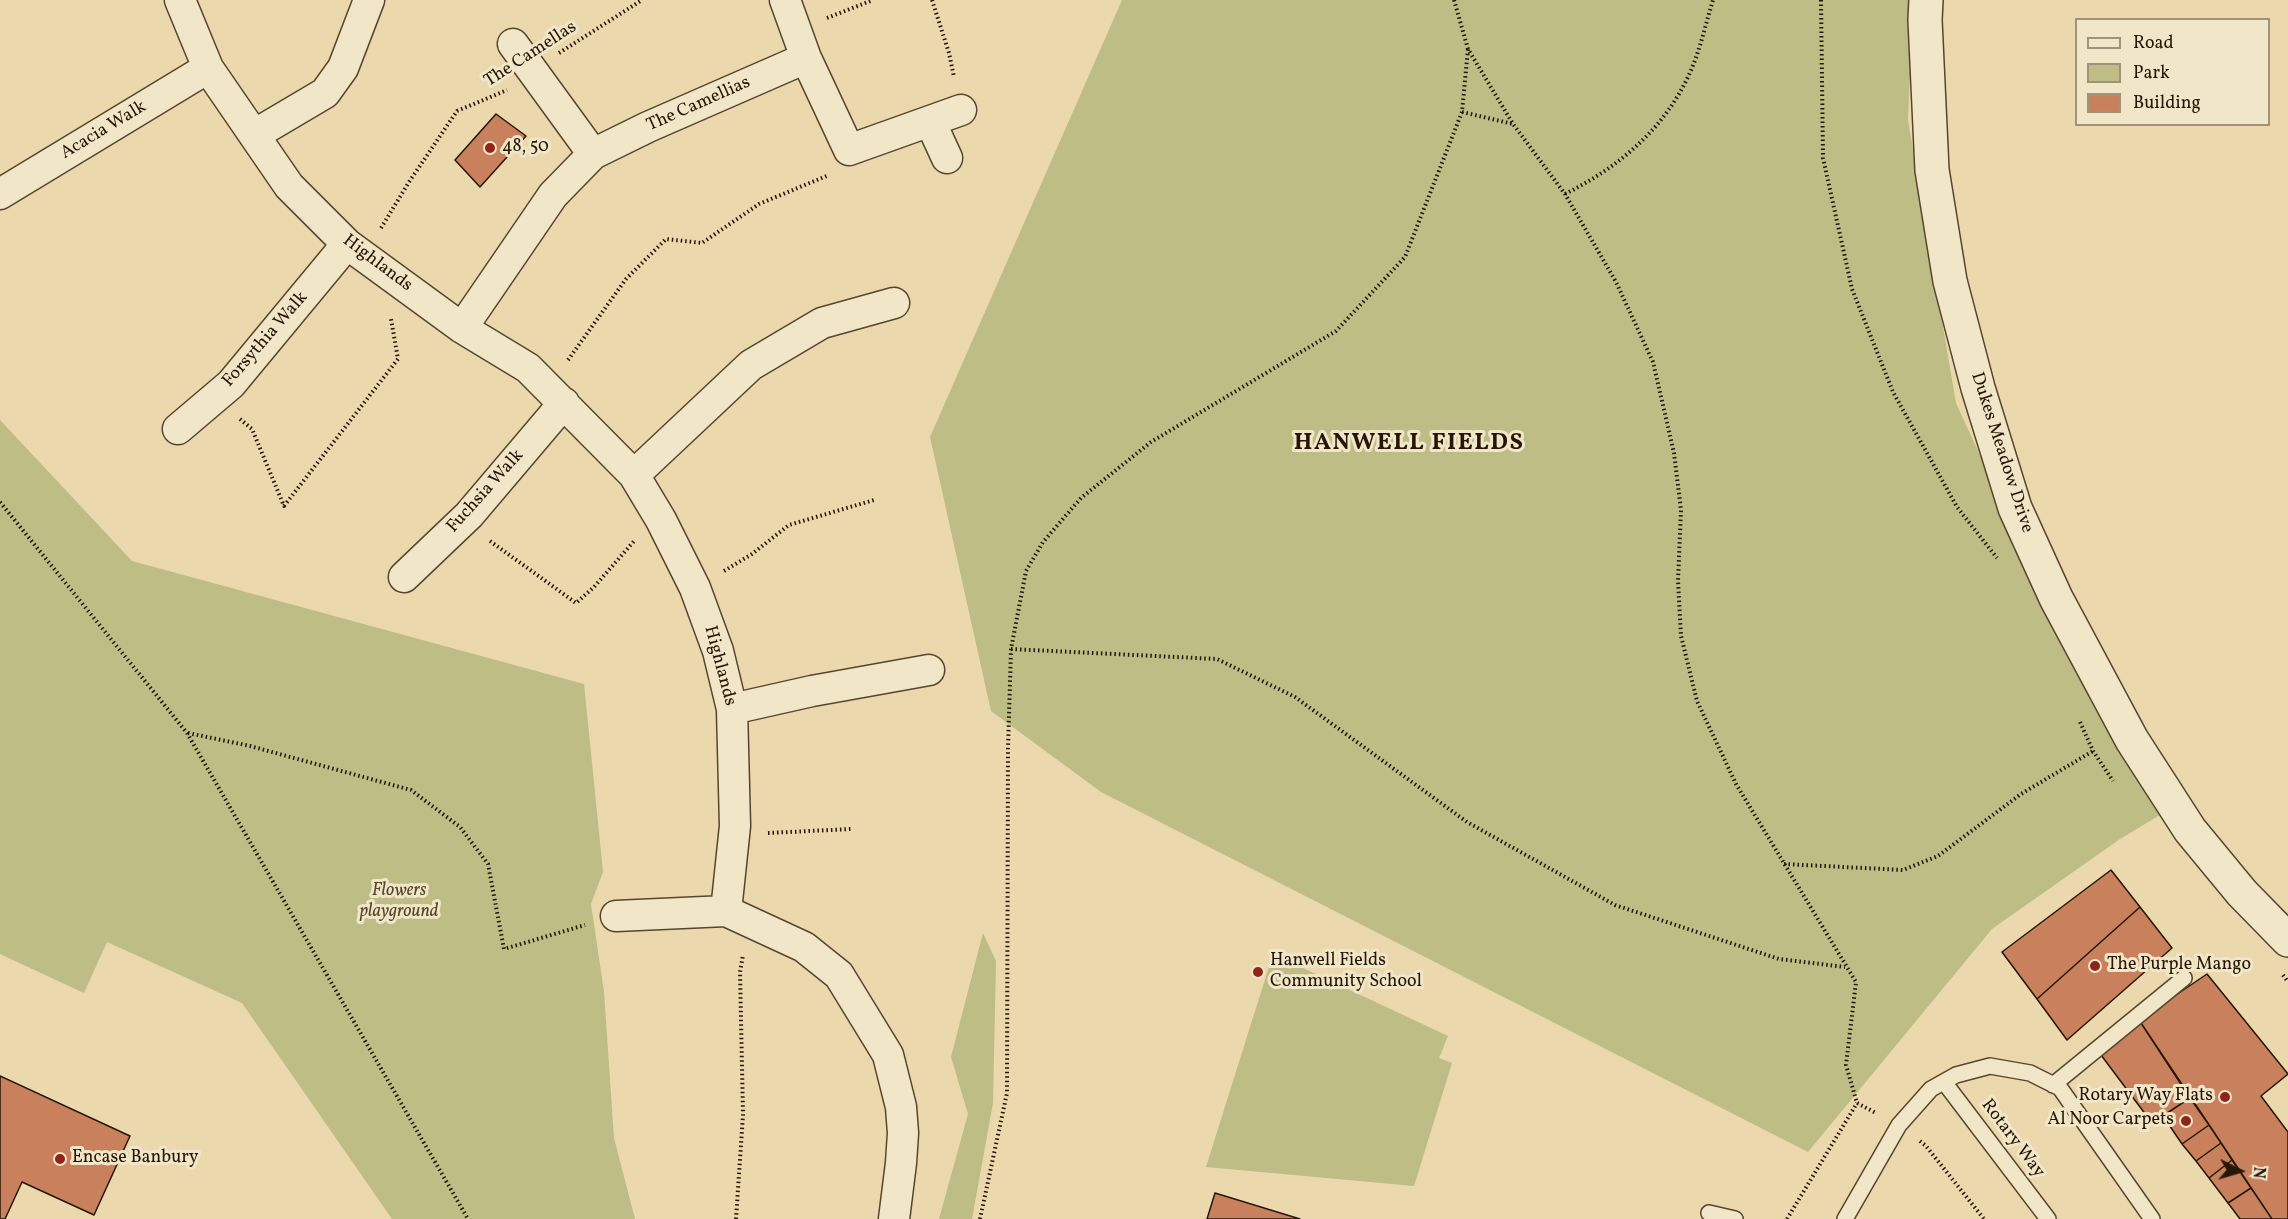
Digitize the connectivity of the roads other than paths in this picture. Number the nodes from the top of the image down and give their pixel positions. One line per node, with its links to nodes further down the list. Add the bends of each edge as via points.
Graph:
1 (180, 0): 7 (street, Highlands)
2 (369, 0): 10 (street, via 343,68 324,93)
3 (785, 0): 6 (street)
4 (1926, 0): 25 (street, Dukes Meadow Drive, via 1932,170 1948,270 1978,388 2015,508 2056,598 2132,741 2190,830 2242,893)
5 (513, 44): 11 (street)
6 (806, 58): 9 (street, via 849,150); 11 (street, The Camellias)
7 (208, 68): 10 (street, Highlands); 13 (street, Acacia Walk)
8 (961, 110): 9 (street)
9 (930, 121): 12 (street)
10 (254, 135): 14 (street, Highlands, via 289,186)
11 (592, 154): 16 (street, The Camellias, via 553,195)
12 (947, 158)
13 (0, 194)
14 (355, 250): 16 (street, Highlands); 18 (street, Forsythia Walk, via 231,384)
15 (894, 303): 19 (street, via 822,323 750,365)
16 (462, 328): 17 (street, Highlands, via 528,368)
17 (557, 396): 19 (street, Highlands); 20 (street, Fuchsia Walk, via 465,518)
18 (178, 429)
19 (634, 475): 22 (street, Highlands, via 695,588 718,651)
20 (404, 577)
21 (928, 670): 22 (street)
22 (732, 709): 24 (street, Highlands)
23 (616, 916): 24 (street)
24 (737, 916): 30 (street, via 804,947 839,975 888,1055 903,1133)
25 (2288, 940)
26 (2184, 978): 28 (lane)
27 (1944, 1082): 28 (lane, via 1990,1066 2030,1073); 32 (lane, via 1930,1089 1899,1125); 33 (lane, Rotary Way)
28 (2053, 1085): 34 (lane, via 2060,1088)
29 (1709, 1213): 31 (lane)
30 (894, 1219)
31 (1735, 1219)
32 (1845, 1219)
33 (2048, 1219)
34 (2152, 1219)

